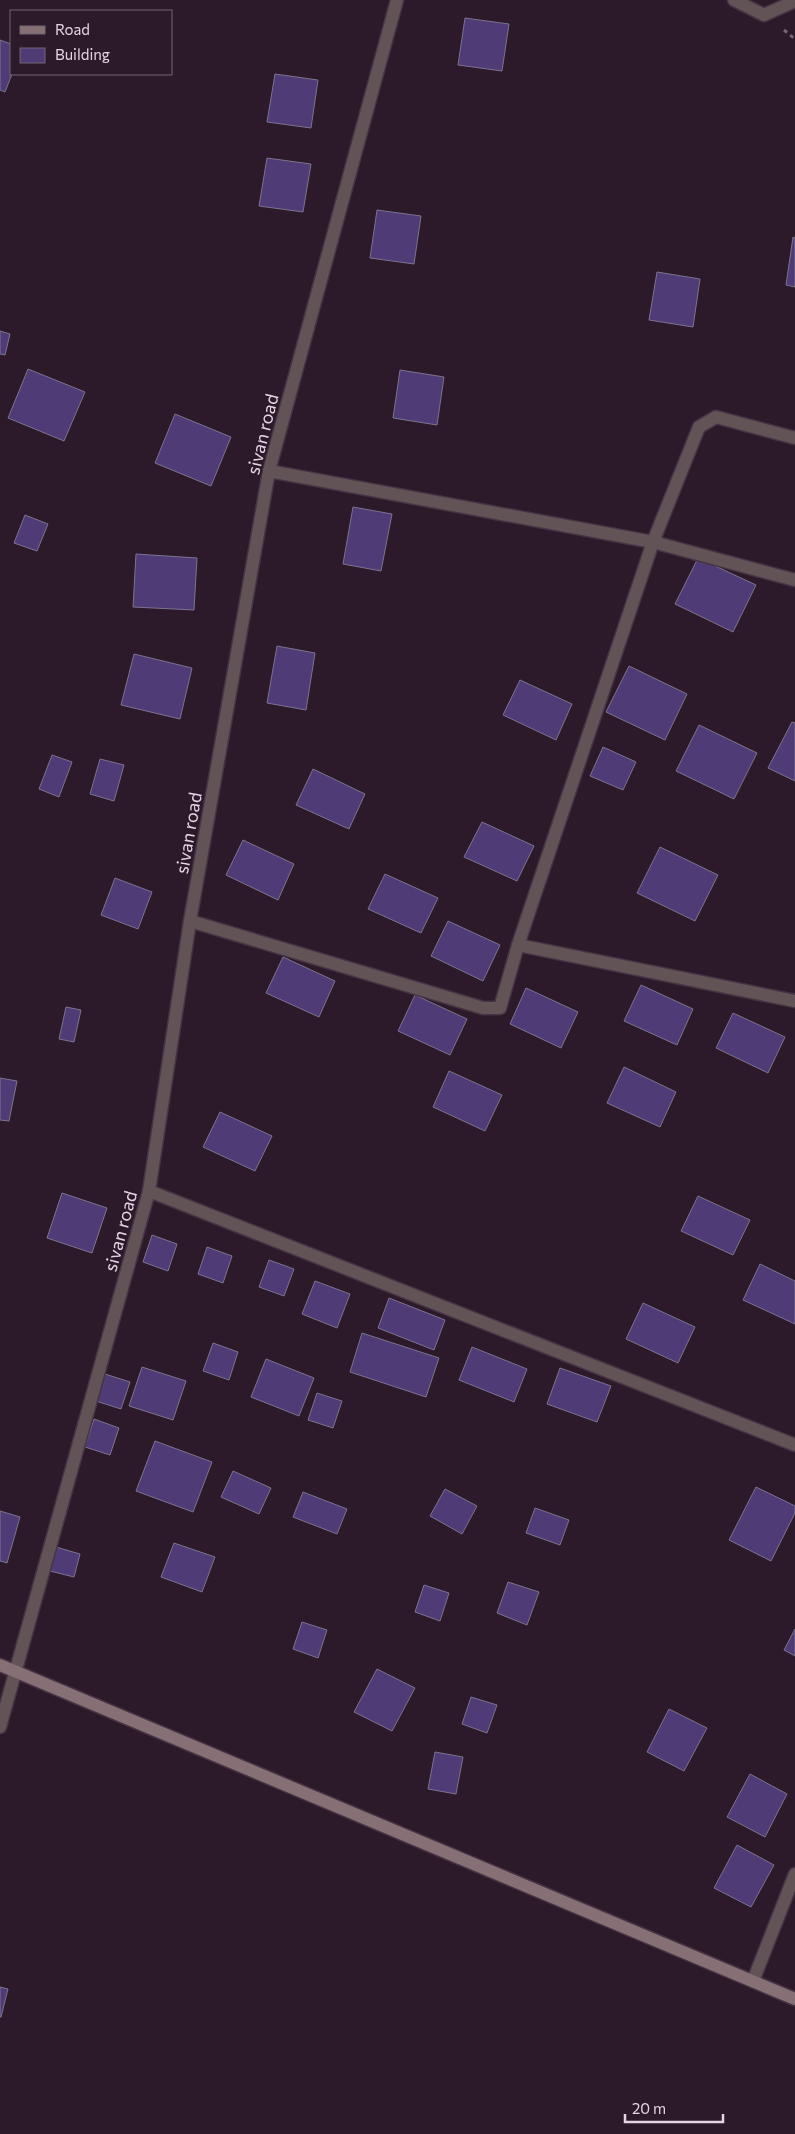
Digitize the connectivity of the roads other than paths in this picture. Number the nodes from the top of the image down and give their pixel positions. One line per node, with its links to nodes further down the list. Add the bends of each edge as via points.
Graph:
1 (397, 0): 5 (street, sivan road)
2 (734, 0): 3 (street, via 764,15)
3 (795, 1)
4 (795, 438): 6 (street, via 716,417 699,427)
5 (269, 471): 6 (street); 8 (street, sivan road)
6 (653, 542): 7 (street); 9 (street)
7 (795, 580)
8 (190, 921): 9 (street, via 483,1008 500,1008); 11 (street, sivan road)
9 (518, 945): 10 (street)
10 (795, 1001)
11 (149, 1191): 12 (street); 14 (street, sivan road)
12 (795, 1445)
13 (0, 1665): 14 (street)
14 (14, 1672): 15 (street, sivan road); 17 (street)
15 (0, 1728)
16 (795, 1874): 17 (street)
17 (753, 1981): 18 (street)
18 (795, 1999)

